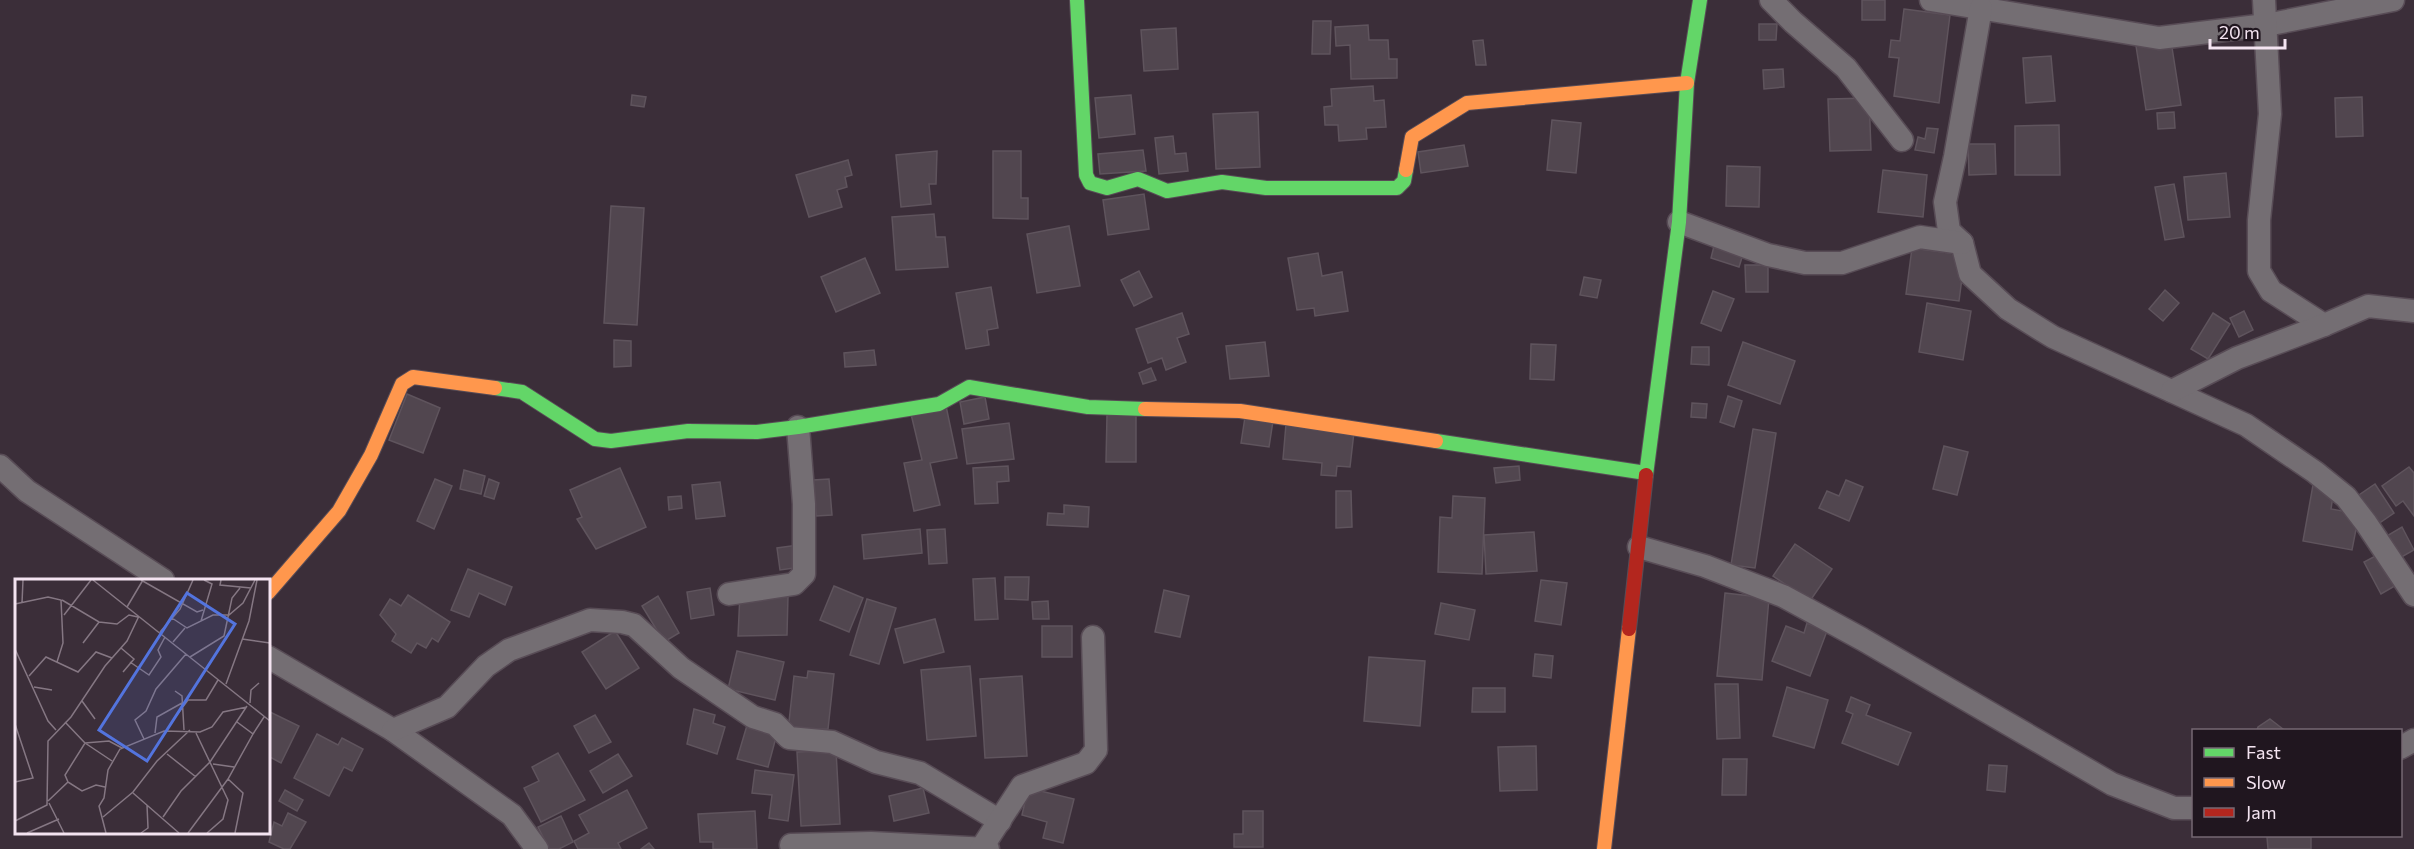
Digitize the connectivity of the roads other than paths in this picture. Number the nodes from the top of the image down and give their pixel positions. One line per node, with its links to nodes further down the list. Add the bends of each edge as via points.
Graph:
1 (1077, 0): 9 (street, via 1086,175 1090,183 1107,188 1138,179 1167,191 1222,182 1266,188 1397,188 1404,181 1412,136 1467,103)
2 (1700, 0): 9 (street)
3 (1771, 0): 10 (street, via 1846,68)
4 (1931, 0): 7 (street)
5 (2264, 0): 8 (street)
6 (2393, 0): 8 (street)
7 (1981, 8): 8 (street, via 2159,38); 12 (street, via 1945,202 1949,231)
8 (2266, 25): 14 (street, via 2270,114 2259,220 2259,271 2271,291)
9 (1687, 83): 11 (street)
10 (1902, 140)
11 (1679, 222): 12 (street, via 1768,255 1805,263 1842,262 1920,237); 18 (street)
12 (1962, 243): 15 (street, via 1970,274 2008,309 2053,337)
13 (2414, 311): 14 (street, via 2367,306)
14 (2324, 325): 15 (street, via 2237,358)
15 (2172, 391): 23 (street, via 2246,426 2346,497)
16 (798, 427): 18 (street, via 939,404 969,387 1088,407 1240,411); 21 (street, via 595,439 522,392 413,377 402,384 371,455 339,510); 22 (street, via 804,574 794,584)
17 (0, 466): 20 (street, via 27,491)
18 (1646, 472): 19 (street)
19 (1639, 547): 27 (street, via 1706,566 1783,596 2112,784 2174,808); 32 (street)
20 (161, 579)
21 (270, 591)
22 (729, 594)
23 (2414, 595)
24 (1092, 637): 28 (street, via 1096,750 1086,762 1022,786)
25 (270, 658): 26 (street)
26 (393, 730): 28 (street, via 447,707 486,666 509,650 590,620 622,622 634,625 681,668 753,717 775,724 789,738 832,742 876,762 920,773); 30 (street, via 512,815)
27 (2192, 808)
28 (1000, 821): 31 (street)
29 (791, 845): 31 (street, via 871,843)
30 (537, 849)
31 (984, 849)
32 (1604, 849)

